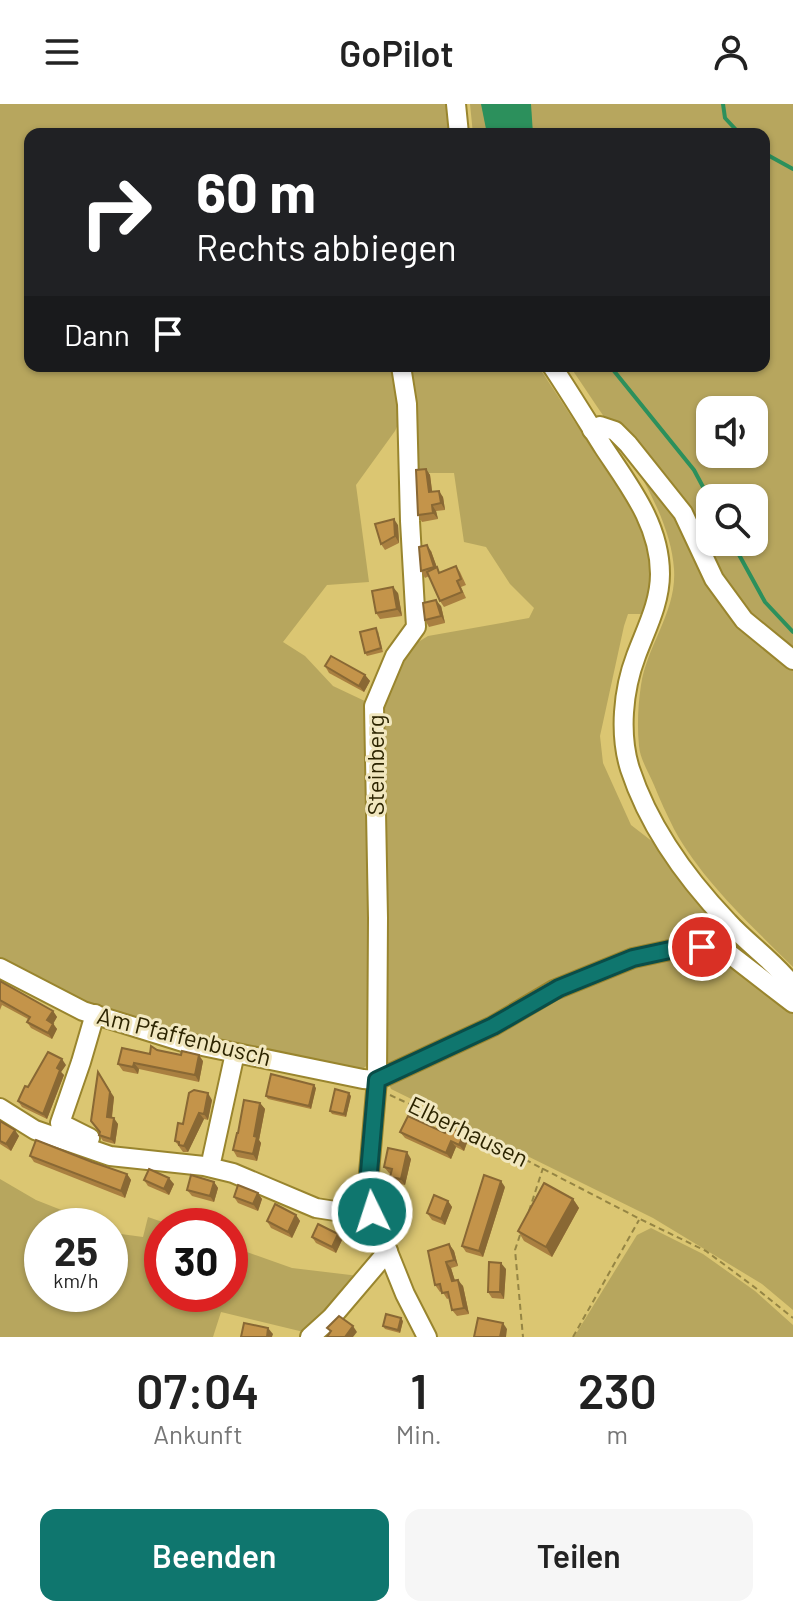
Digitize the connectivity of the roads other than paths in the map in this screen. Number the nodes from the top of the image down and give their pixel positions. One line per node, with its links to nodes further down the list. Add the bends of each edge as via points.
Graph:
1 (456, 104): 2 (street)
2 (458, 128)
3 (402, 372): 12 (street, Steinberg, via 416,627 395,656 374,706)
4 (556, 372): 5 (street)
5 (592, 430): 6 (street, via 600,426 615,431 641,458 683,513 728,599 744,620); 8 (street, via 640,501 659,562 658,595 632,666 625,709 629,765 662,838 689,876)
6 (793, 660)
7 (0, 968): 10 (street, Am Pfaffenbusch)
8 (793, 986)
9 (793, 1003): 12 (street, via 727,952 702,947 670,950 633,958 554,990 493,1026)
10 (95, 1014): 11 (street, Am Pfaffenbusch); 14 (street, via 60,1123)
11 (235, 1053): 12 (street, Am Pfaffenbusch); 15 (street)
12 (377, 1080): 16 (street, Elberhausen, via 368,1184)
13 (4, 1111): 16 (street, via 35,1130 110,1156 204,1166 316,1208)
14 (90, 1138)
15 (212, 1158)
16 (372, 1212): 17 (street, Elberhausen)
17 (388, 1251): 18 (street); 19 (street, Elberhausen)
18 (310, 1337)
19 (427, 1337)

